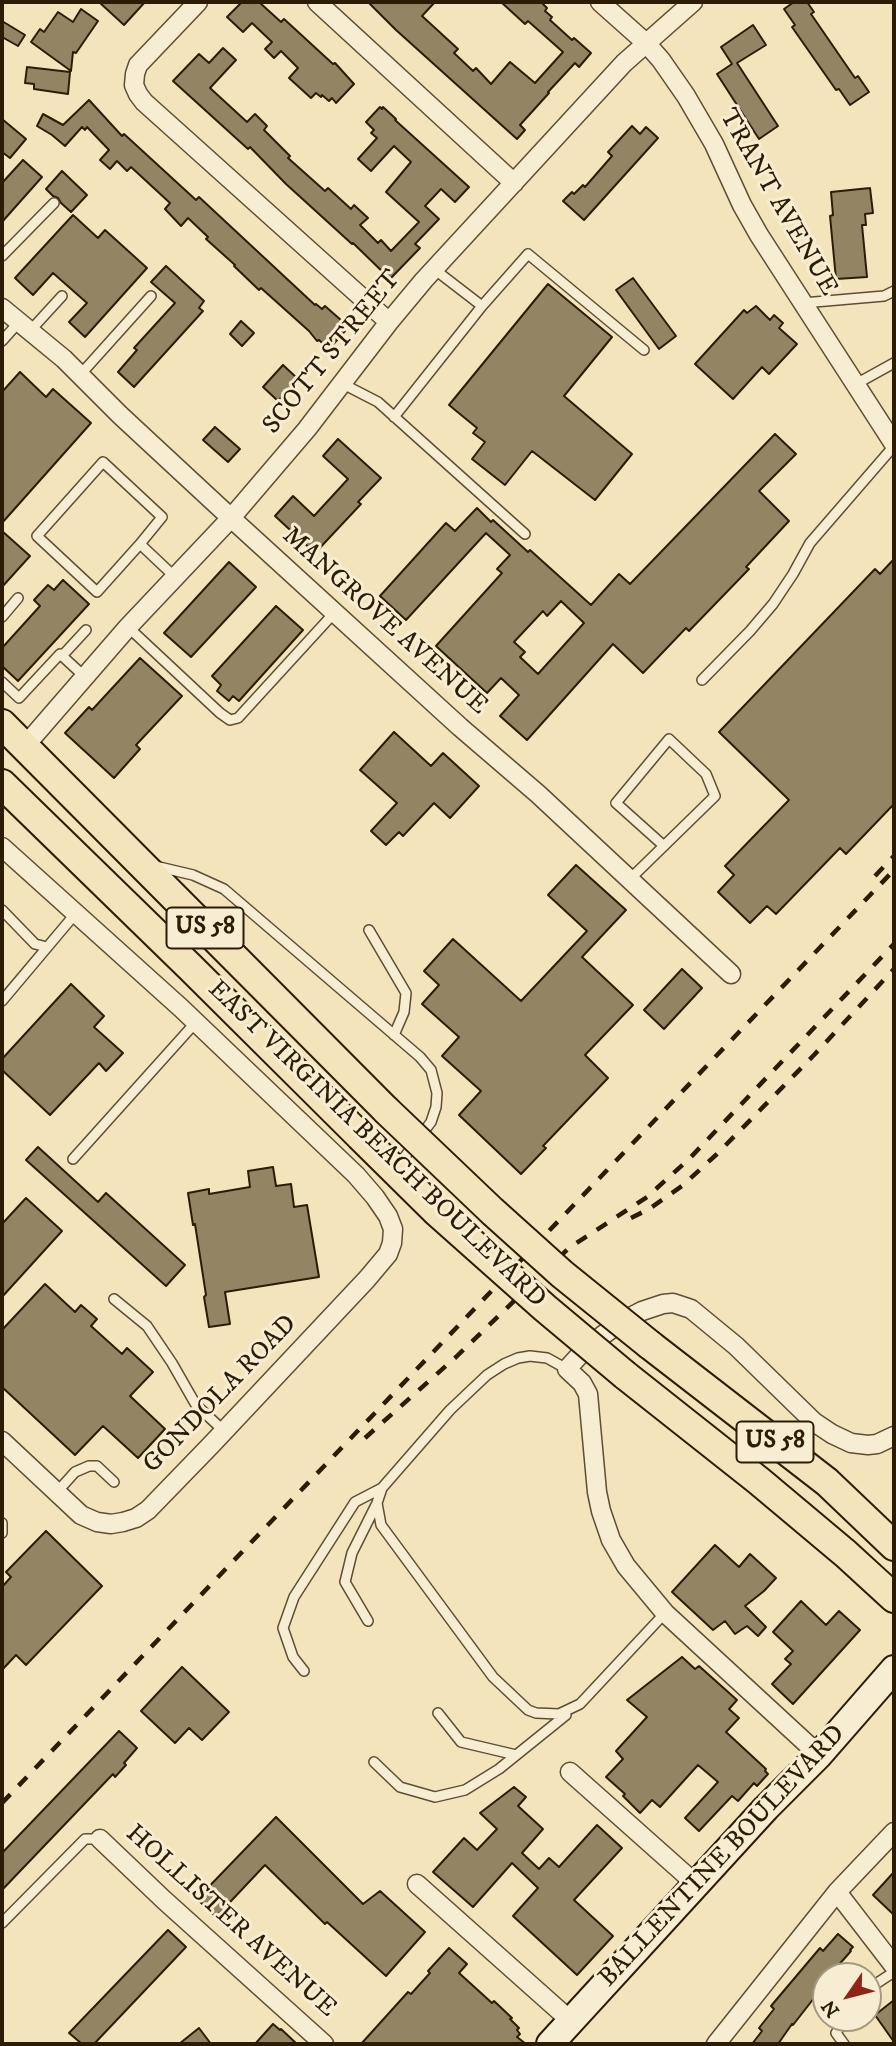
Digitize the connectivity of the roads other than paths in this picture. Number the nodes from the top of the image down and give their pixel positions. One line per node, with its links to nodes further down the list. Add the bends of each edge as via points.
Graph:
1 (198, 2): 16 (street, via 138,65 134,85 138,94)
2 (317, 2): 6 (street)
3 (600, 2): 5 (street, TRANT AVENUE)
4 (693, 2): 5 (street, SCOTT STREET)
5 (646, 43): 6 (street, SCOTT STREET); 13 (street, TRANT AVENUE, via 686,96 742,205)
6 (514, 183): 9 (street, SCOTT STREET)
7 (54, 203): 8 (lane)
8 (2, 256)
9 (434, 269): 14 (lane); 16 (street, SCOTT STREET)
10 (894, 291): 13 (lane, via 884,296)
11 (62, 296): 17 (lane)
12 (151, 296): 21 (lane)
13 (803, 303): 23 (street, TRANT AVENUE)
14 (482, 306): 19 (lane, via 528,254); 24 (lane)
15 (2, 308): 17 (street, MANGROVE AVENUE)
16 (389, 322): 22 (street, SCOTT STREET)
17 (24, 327): 18 (lane); 21 (street, MANGROVE AVENUE)
18 (2, 341)
19 (644, 350)
20 (894, 363): 23 (lane)
21 (80, 375): 26 (street, MANGROVE AVENUE)
22 (343, 384): 24 (lane, via 378,402); 26 (street, SCOTT STREET)
23 (856, 384): 25 (street, TRANT AVENUE)
24 (394, 417): 27 (lane)
25 (894, 445): 37 (lane, via 810,543 765,613)
26 (231, 518): 29 (street, SCOTT STREET); 31 (street, MANGROVE AVENUE)
27 (525, 534)
28 (140, 544): 28 (lane, via 162,517 103,462 37,536 97,592); 29 (lane)
29 (175, 577): 33 (street, SCOTT STREET)
30 (18, 598): 32 (lane)
31 (335, 612): 33 (lane, via 238,718 230,720); 46 (street, MANGROVE AVENUE)
32 (2, 617)
33 (128, 627): 36 (street, SCOTT STREET)
34 (86, 630): 35 (lane)
35 (62, 656): 36 (lane); 38 (lane, via 19,698)
36 (85, 677): 40 (street, SCOTT STREET)
37 (702, 680)
38 (2, 682)
39 (2, 724): 40 (main road, EAST VIRGINIA BEACH BOULEVARD / US 58)
40 (13, 747): 42 (main road); 45 (main road, EAST VIRGINIA BEACH BOULEVARD / US 58)
41 (2, 784): 42 (main road, EAST VIRGINIA BEACH BOULEVARD / US 58)
42 (27, 808): 70 (main road, EAST VIRGINIA BEACH BOULEVARD / US 58, bridge, via 437,1212 545,1308 759,1481)
43 (664, 846): 43 (lane, via 715,796 705,774 669,739 616,803); 46 (lane)
44 (2, 847): 48 (street, EAST VIRGINIA BEACH BOULEVARD)
45 (139, 863): 54 (lane, via 193,875 224,889); 69 (main road, EAST VIRGINIA BEACH BOULEVARD / US 58, bridge, via 492,1211 562,1274 827,1482)
46 (630, 879): 51 (street, MANGROVE AVENUE)
47 (2, 910): 50 (lane, via 35,944)
48 (76, 913): 50 (lane); 53 (street, EAST VIRGINIA BEACH BOULEVARD)
49 (369, 930): 54 (lane, via 406,993)
50 (47, 947): 52 (lane)
51 (731, 974)
52 (2, 1001)
53 (196, 1022): 55 (lane); 57 (street, EAST VIRGINIA BEACH BOULEVARD)
54 (394, 1035): 56 (lane, via 431,1070 437,1093 432,1122)
55 (73, 1159)
56 (395, 1171): 57 (street)
57 (375, 1197): 60 (street, GONDOLA ROAD, via 393,1229 388,1254)
58 (114, 1299): 60 (lane, via 147,1326 196,1405)
59 (567, 1369): 61 (street, via 588,1346 621,1322 673,1303 691,1309 736,1346 832,1434 868,1445); 64 (lane, via 530,1356 504,1364 450,1410); 71 (street, via 588,1394 597,1492 611,1540)
60 (224, 1432): 65 (street, GONDOLA ROAD, via 136,1518 97,1522 81,1515)
61 (894, 1436)
62 (2, 1441): 65 (street, GONDOLA ROAD)
63 (114, 1482): 65 (lane, via 97,1466 89,1466 75,1472)
64 (382, 1488): 66 (lane); 74 (lane, via 355,1502 294,1597 283,1628 293,1657)
65 (57, 1492)
66 (377, 1503): 72 (lane, via 352,1553 345,1582); 75 (lane, via 381,1525 505,1691 536,1713 559,1714)
67 (2, 1523): 68 (lane)
68 (2, 1533)
69 (894, 1546)
70 (894, 1598)
71 (665, 1613): 75 (lane); 78 (street)
72 (368, 1621)
73 (894, 1669): 78 (main road, BALLENTINE BOULEVARD)
74 (304, 1671)
75 (575, 1707): 77 (lane)
76 (438, 1713): 77 (lane, via 461,1742)
77 (516, 1755): 79 (lane, via 465,1790 435,1797 400,1787)
78 (819, 1755): 84 (main road, BALLENTINE BOULEVARD)
79 (374, 1762)
80 (570, 1772): 84 (street)
81 (894, 1832): 85 (street)
82 (100, 1839): 86 (lane, via 85,1839); 89 (street, HOLLISTER AVENUE)
83 (416, 1884): 88 (street)
84 (697, 1885): 88 (main road, BALLENTINE BOULEVARD)
85 (837, 1892): 87 (street); 91 (street)
86 (2, 1923)
87 (891, 1955)
88 (572, 2022): 90 (main road, BALLENTINE BOULEVARD)
89 (324, 2044)
90 (551, 2044)
91 (716, 2044)

